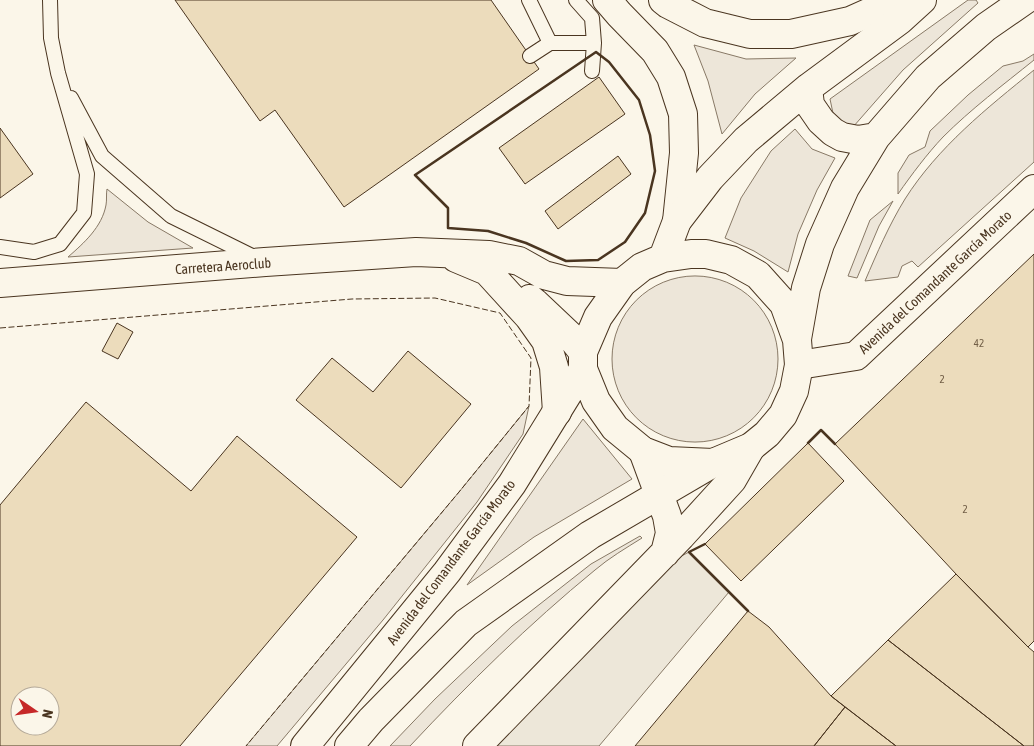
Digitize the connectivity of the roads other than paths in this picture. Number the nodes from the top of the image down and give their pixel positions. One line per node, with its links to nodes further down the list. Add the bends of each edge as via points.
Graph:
1 (50, 0): 13 (lane, via 51,38)
2 (529, 0): 9 (lane)
3 (576, 0): 10 (lane, via 592,18)
4 (607, 0): 17 (main road, via 655,50 671,77 683,114 684,153)
5 (897, 0): 8 (main road, via 850,21 791,34 750,34 704,23)
6 (922, 0): 14 (main road)
7 (1026, 0): 15 (main road, via 986,27 928,77)
8 (666, 2)
9 (550, 43): 10 (lane); 11 (lane)
10 (594, 43): 12 (lane)
11 (530, 56)
12 (592, 71)
13 (58, 73): 18 (lane, via 87,174 84,213 60,244 34,252); 21 (lane, via 102,156 171,216)
14 (808, 88): 15 (main road, via 810,105 833,132 858,140); 17 (main road, via 746,140 710,178)
15 (876, 137): 25 (main road, via 845,188 820,244 806,288)
16 (1034, 189): 25 (main road, Avenida del Comandante García Morato, via 856,356)
17 (677, 221): 20 (main road)
18 (0, 247)
19 (445, 253): 21 (main road, Carretera Aeroclub); 22 (main road, Carretera Aeroclub); 24 (main road, Carretera Aeroclub, via 490,255 519,261 544,275 567,282)
20 (662, 258): 24 (main road, Avenida del Comandante García Morato, via 642,267); 25 (main road, Avenida del Comandante García Morato, via 706,254 731,260 758,275 784,304)
21 (265, 262): 23 (main road, Carretera Aeroclub)
22 (487, 271): 26 (main road, Carretera Aeroclub, via 535,303 571,337); 27 (main road, Carretera Aeroclub, via 546,341 554,367)
23 (0, 283)
24 (622, 283): 26 (main road, Avenida del Comandante García Morato, via 598,317)
25 (798, 352): 28 (main road, via 794,391 783,415)
26 (583, 360): 27 (main road, Avenida del Comandante García Morato); 29 (main road, Carretera Aeroclub, via 596,402 615,428)
27 (557, 412): 33 (main road, Avenida del Comandante García Morato, via 512,484 448,572)
28 (751, 447): 30 (main road); 32 (main road, via 732,480)
29 (643, 451): 30 (main road, via 669,461); 31 (main road)
30 (713, 463): 31 (main road)
31 (659, 495): 32 (main road, via 670,534); 34 (main road, via 590,535 466,623)
32 (665, 553): 35 (main road)
33 (305, 746)
34 (349, 746)
35 (477, 746)

